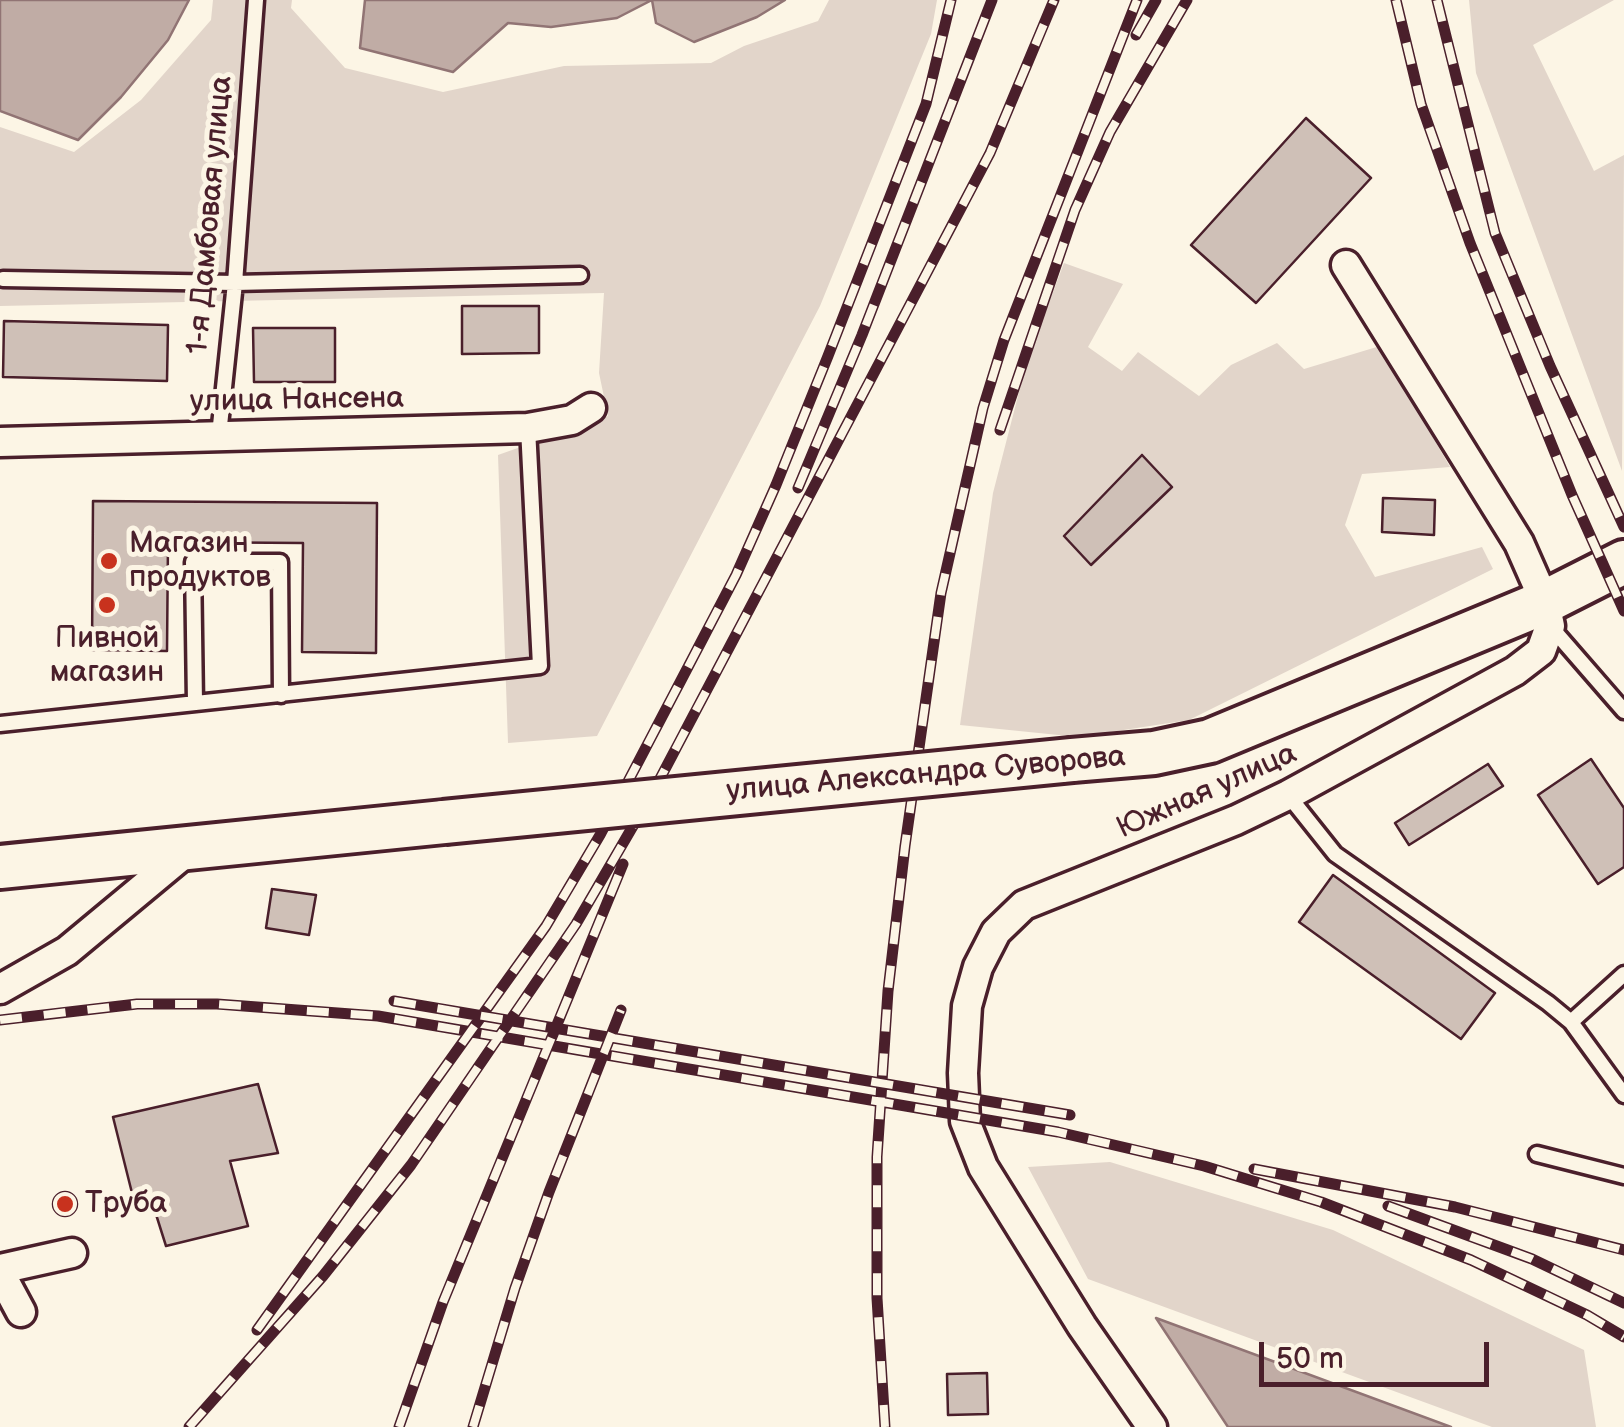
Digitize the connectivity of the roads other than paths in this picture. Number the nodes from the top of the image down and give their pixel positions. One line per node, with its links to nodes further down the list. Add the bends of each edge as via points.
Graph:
1 (256, 0): 5 (lane, 1-я Дамбовая улица)
2 (1346, 266): 11 (street, via 1519,543)
3 (580, 275): 5 (lane)
4 (3, 279): 5 (lane)
5 (235, 282): 8 (lane, 1-я Дамбовая улица)
6 (592, 408): 7 (street, улица Нансена, via 572,420)
7 (528, 428): 8 (street, улица Нансена); 12 (lane, via 540,666)
8 (219, 435): 9 (street, улица Нансена)
9 (0, 442)
10 (1624, 562): 11 (main road, улица Александра Суворова)
11 (1548, 614): 14 (lane); 16 (street, Южная улица, via 1541,651 1514,671); 17 (main road, улица Александра Суворова, bridge, via 1210,741 1154,753)
12 (281, 694): 13 (lane); 13 (lane, via 280,562 193,562)
13 (195, 703): 15 (lane)
14 (1624, 711)
15 (0, 724)
16 (1288, 795): 21 (lane, via 1334,854); 28 (street, Южная улица, via 1024,905 996,932 967,1006 965,1122 983,1167)
17 (192, 847): 18 (main road, улица Александра Суворова); 20 (street, via 67,951)
18 (0, 867)
19 (1624, 974): 21 (lane)
20 (0, 989)
21 (1571, 1022): 22 (lane)
22 (1624, 1095)
23 (1536, 1154): 24 (lane)
24 (1624, 1176)
25 (72, 1253): 26 (street)
26 (0, 1271): 27 (street)
27 (20, 1312)
28 (1152, 1427)

